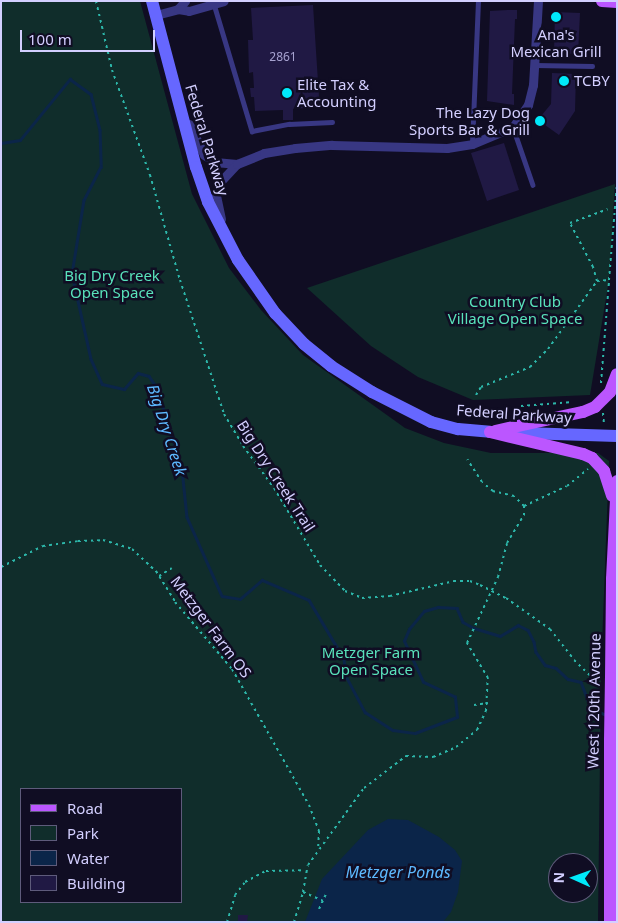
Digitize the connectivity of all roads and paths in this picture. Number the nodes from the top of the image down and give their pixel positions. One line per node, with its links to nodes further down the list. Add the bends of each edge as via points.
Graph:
1 (96, 1): 40 (path, Big Dry Creek Trail, via 112,70 150,175 224,414 283,503 312,554 345,592 362,598 390,596 460,581 470,581)
2 (152, 1): 11 (main road, Federal Parkway)
3 (185, 1): 10 (street)
4 (224, 1): 9 (street)
5 (478, 1): 17 (lane)
6 (538, 1): 12 (street)
7 (602, 1): 8 (main road)
8 (617, 2)
9 (214, 4): 10 (street, via 189,12); 15 (lane, via 252,131 289,124)
10 (178, 9): 11 (street)
11 (156, 15): 14 (main road, Federal Parkway)
12 (534, 65): 13 (lane); 16 (street, via 528,104)
13 (592, 66)
14 (179, 105): 18 (street, via 204,155 215,162); 22 (main road, Federal Parkway, via 208,202)
15 (332, 122)
16 (513, 127): 17 (street); 20 (lane)
17 (472, 144): 18 (street, via 433,150 332,145 295,148 264,153)
18 (237, 164): 22 (street, via 220,182 216,195)
19 (617, 182): 23 (path)
20 (533, 185)
21 (608, 210): 24 (path, via 570,223)
22 (227, 241): 30 (main road, Federal Parkway, via 275,313 304,344 331,366 372,392 431,422)
23 (609, 280): 24 (path); 26 (path)
24 (597, 281): 27 (path, via 548,349 530,367 481,387)
25 (617, 374): 30 (main road, via 610,392 589,410)
26 (601, 386)
27 (476, 395)
28 (574, 402): 29 (path)
29 (521, 406)
30 (490, 432): 31 (main road, Federal Parkway); 36 (main road, via 592,458 604,471)
31 (617, 436)
32 (467, 459): 35 (path, via 482,482 493,491 514,496)
33 (590, 467): 35 (path, via 567,486)
34 (617, 481): 36 (main road, West 120th Avenue)
35 (524, 506): 40 (path, via 524,515 507,544)
36 (614, 509): 41 (main road, West 120th Avenue)
37 (1, 567): 39 (path, Metzger Farm OS, via 43,546 102,540 132,549)
38 (172, 568): 39 (path)
39 (159, 576): 44 (path, Metzger Farm OS, via 175,602 232,669 309,805 319,831)
40 (491, 590): 41 (path, Big Dry Creek Trail, via 550,629 574,660); 42 (path, via 467,647 488,678)
41 (608, 684): 52 (main road, West 120th Avenue, bridge)
42 (488, 703): 43 (path); 44 (path, via 477,730 456,747 433,757 406,756 364,788)
43 (474, 705)
44 (318, 848): 45 (path)
45 (306, 870): 46 (path); 50 (path, via 266,871 245,882 235,895)
46 (303, 892): 48 (path); 51 (path)
47 (326, 894): 48 (path)
48 (323, 901): 49 (path)
49 (319, 909)
50 (227, 922)
51 (294, 922)
52 (610, 922)

